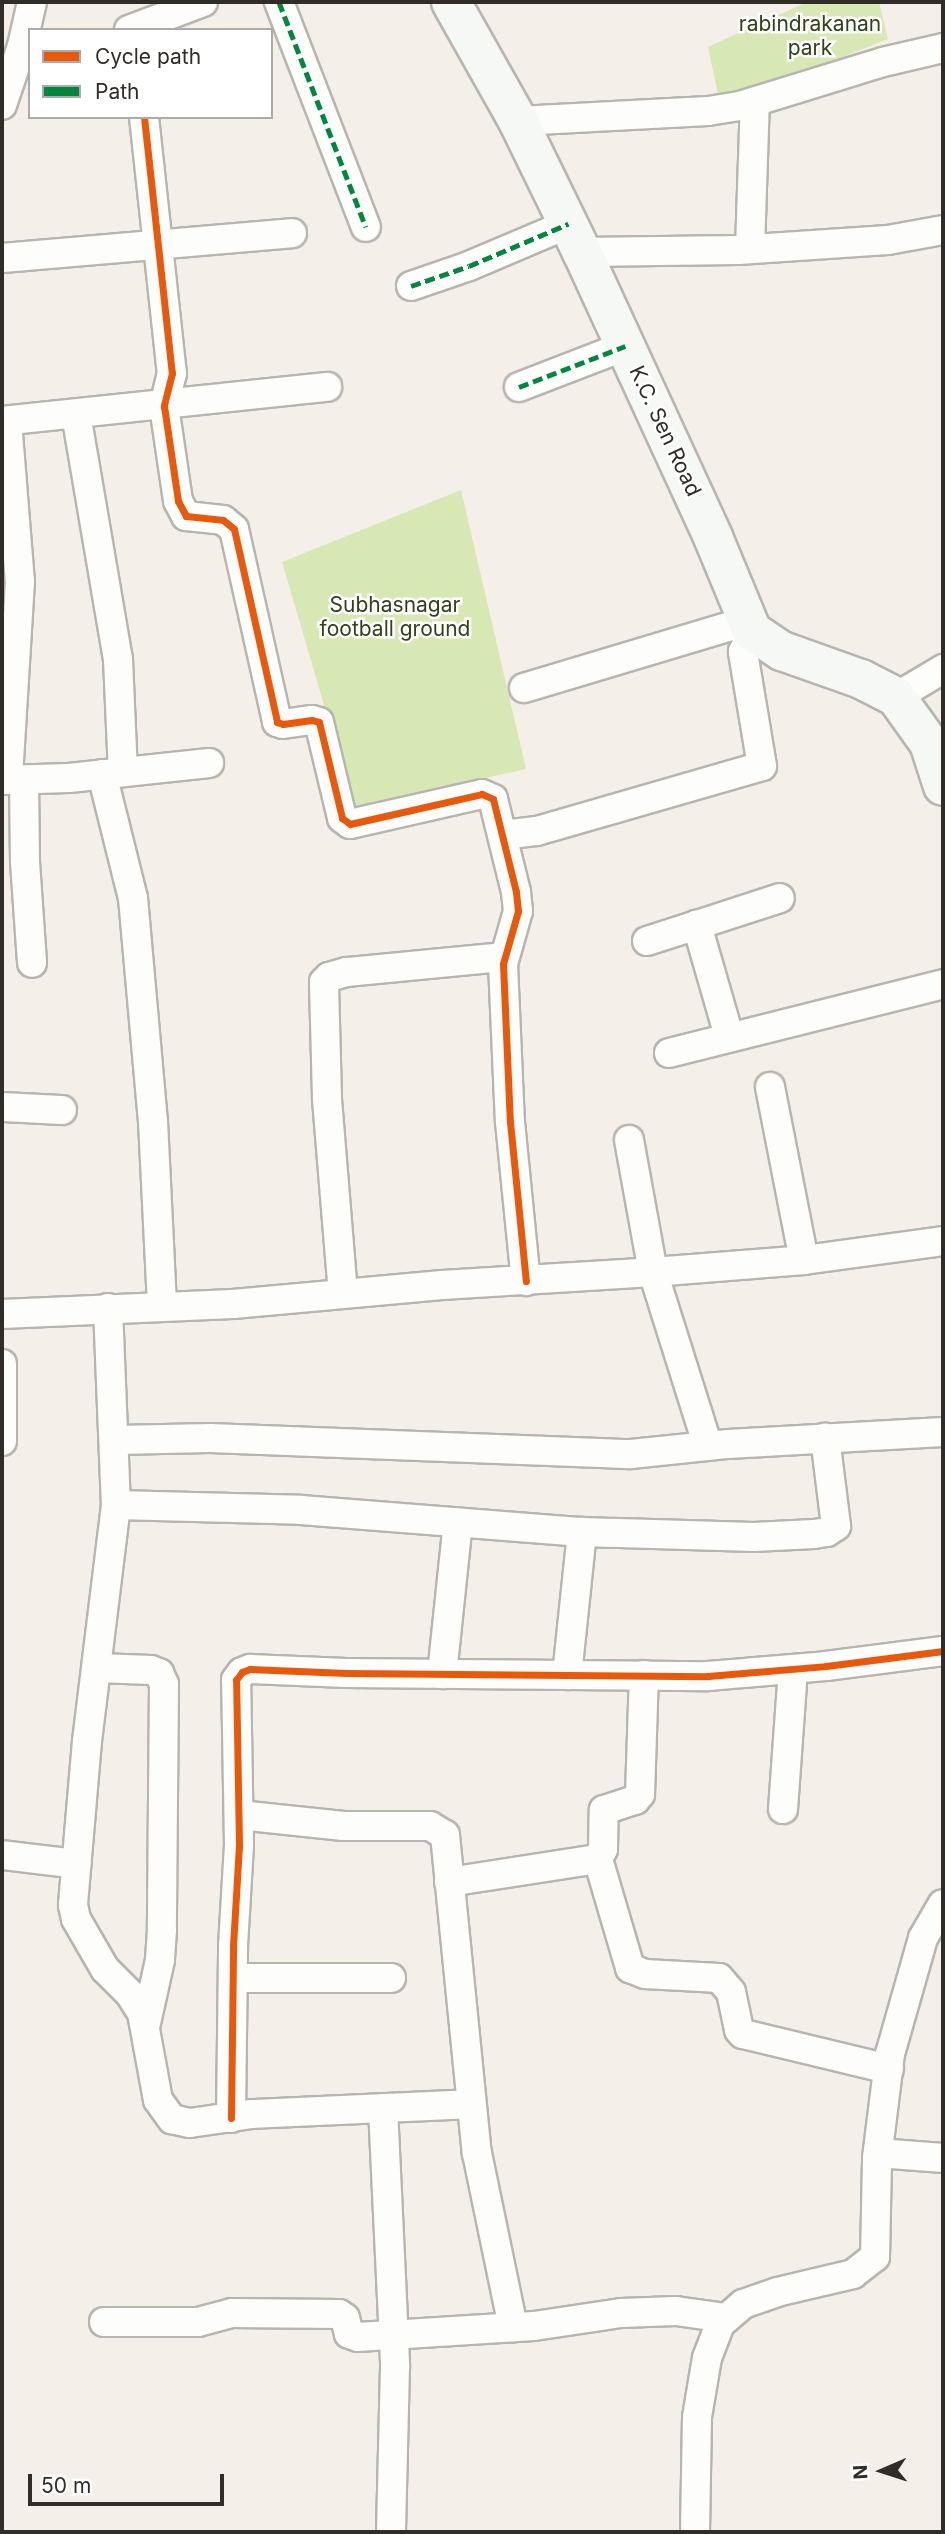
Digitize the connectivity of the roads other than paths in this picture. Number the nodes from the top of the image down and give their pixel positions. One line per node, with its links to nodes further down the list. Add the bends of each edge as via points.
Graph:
1 (32, 2): 6 (street)
2 (203, 2): 5 (street)
3 (279, 2): 12 (street)
4 (451, 2): 11 (street, K.C. Sen Road)
5 (135, 28)
6 (18, 47): 9 (street)
7 (943, 48): 8 (street)
8 (755, 102): 11 (street, via 708,111); 17 (street)
9 (2, 104)
10 (144, 119): 16 (street)
11 (518, 121): 15 (street, K.C. Sen Road)
12 (366, 227)
13 (943, 230): 17 (street, via 888,240)
14 (292, 233): 16 (street)
15 (575, 238): 17 (street); 19 (street); 20 (street, K.C. Sen Road)
16 (158, 245): 18 (street); 23 (street, via 172,373)
17 (750, 249)
18 (2, 258)
19 (411, 286)
20 (625, 346): 22 (street); 26 (street, K.C. Sen Road)
21 (327, 387): 23 (street)
22 (519, 387)
23 (164, 406): 24 (street); 35 (street, via 178,501 186,516 223,520 234,529 277,722 319,722 342,818 350,824 482,794 493,799)
24 (76, 414): 25 (street); 32 (street, via 118,659)
25 (4, 421): 33 (street, via 20,580)
26 (750, 626): 28 (street); 29 (street, via 782,650); 35 (street, via 743,652 762,765 537,831)
27 (943, 669): 29 (street)
28 (524, 688)
29 (896, 697): 30 (street)
30 (936, 742): 34 (street)
31 (209, 763): 32 (street)
32 (113, 773): 33 (street); 53 (street, via 133,898 153,1121)
33 (11, 780): 40 (street, via 25,862)
34 (943, 786)
35 (503, 835): 39 (street, via 518,911)
36 (780, 898): 37 (street)
37 (697, 925): 38 (street); 42 (street)
38 (647, 941)
39 (503, 957): 51 (street, via 510,1122); 52 (street, via 347,972 324,982 327,1098)
40 (32, 963)
41 (943, 984): 42 (street)
42 (729, 1036): 43 (street)
43 (669, 1052)
44 (770, 1087): 49 (street)
45 (2, 1107): 46 (street)
46 (62, 1110)
47 (629, 1140): 50 (street)
48 (943, 1241): 49 (street)
49 (804, 1260): 50 (street)
50 (653, 1272): 51 (street); 61 (street)
51 (526, 1282): 52 (street)
52 (343, 1294): 53 (street)
53 (162, 1306): 54 (street)
54 (108, 1308): 55 (street); 59 (street)
55 (2, 1314)
56 (2, 1364): 60 (street)
57 (943, 1432): 58 (street)
58 (825, 1438): 61 (street); 64 (street, via 837,1520 827,1532 754,1537)
59 (116, 1440): 61 (street, via 210,1438 585,1455); 62 (street)
60 (2, 1441)
61 (708, 1446)
62 (116, 1505): 63 (street, via 301,1510); 66 (street)
63 (458, 1523): 64 (street); 68 (street)
64 (582, 1532): 69 (street)
65 (943, 1651): 67 (street)
66 (98, 1668): 75 (street); 80 (street, via 150,1670 159,1673 164,1684 162,1930)
67 (793, 1669): 70 (street, via 708,1676); 71 (street)
68 (442, 1674): 69 (street); 72 (street, via 250,1669 240,1674 236,1680)
69 (567, 1675): 70 (street)
70 (644, 1675): 74 (street, via 640,1794 604,1810 603,1849)
71 (783, 1809)
72 (239, 1815): 76 (street, via 301,1823 436,1828 447,1840); 78 (street)
73 (2, 1856): 75 (street)
74 (598, 1859): 76 (street); 81 (street, via 630,1968 645,1974 719,1978 731,1992 743,2034)
75 (76, 1864): 80 (street, via 76,1919 105,1969 131,1994)
76 (449, 1882): 82 (street)
77 (943, 1904): 81 (street, via 923,1938)
78 (233, 1978): 79 (street); 84 (street)
79 (391, 1978)
80 (145, 2023): 84 (street, via 158,2100 167,2115 190,2123)
81 (888, 2069): 85 (street)
82 (471, 2104): 83 (street); 89 (street)
83 (383, 2108): 84 (street); 90 (street)
84 (231, 2118)
85 (878, 2152): 86 (street); 87 (street, via 873,2261 853,2274 743,2304)
86 (943, 2158)
87 (725, 2318): 89 (street, via 648,2312); 92 (street, via 713,2339 700,2389)
88 (104, 2322): 90 (street, via 198,2322 232,2313 339,2314 352,2337)
89 (513, 2327): 90 (street)
90 (394, 2335): 91 (street)
91 (391, 2532)
92 (695, 2532)

